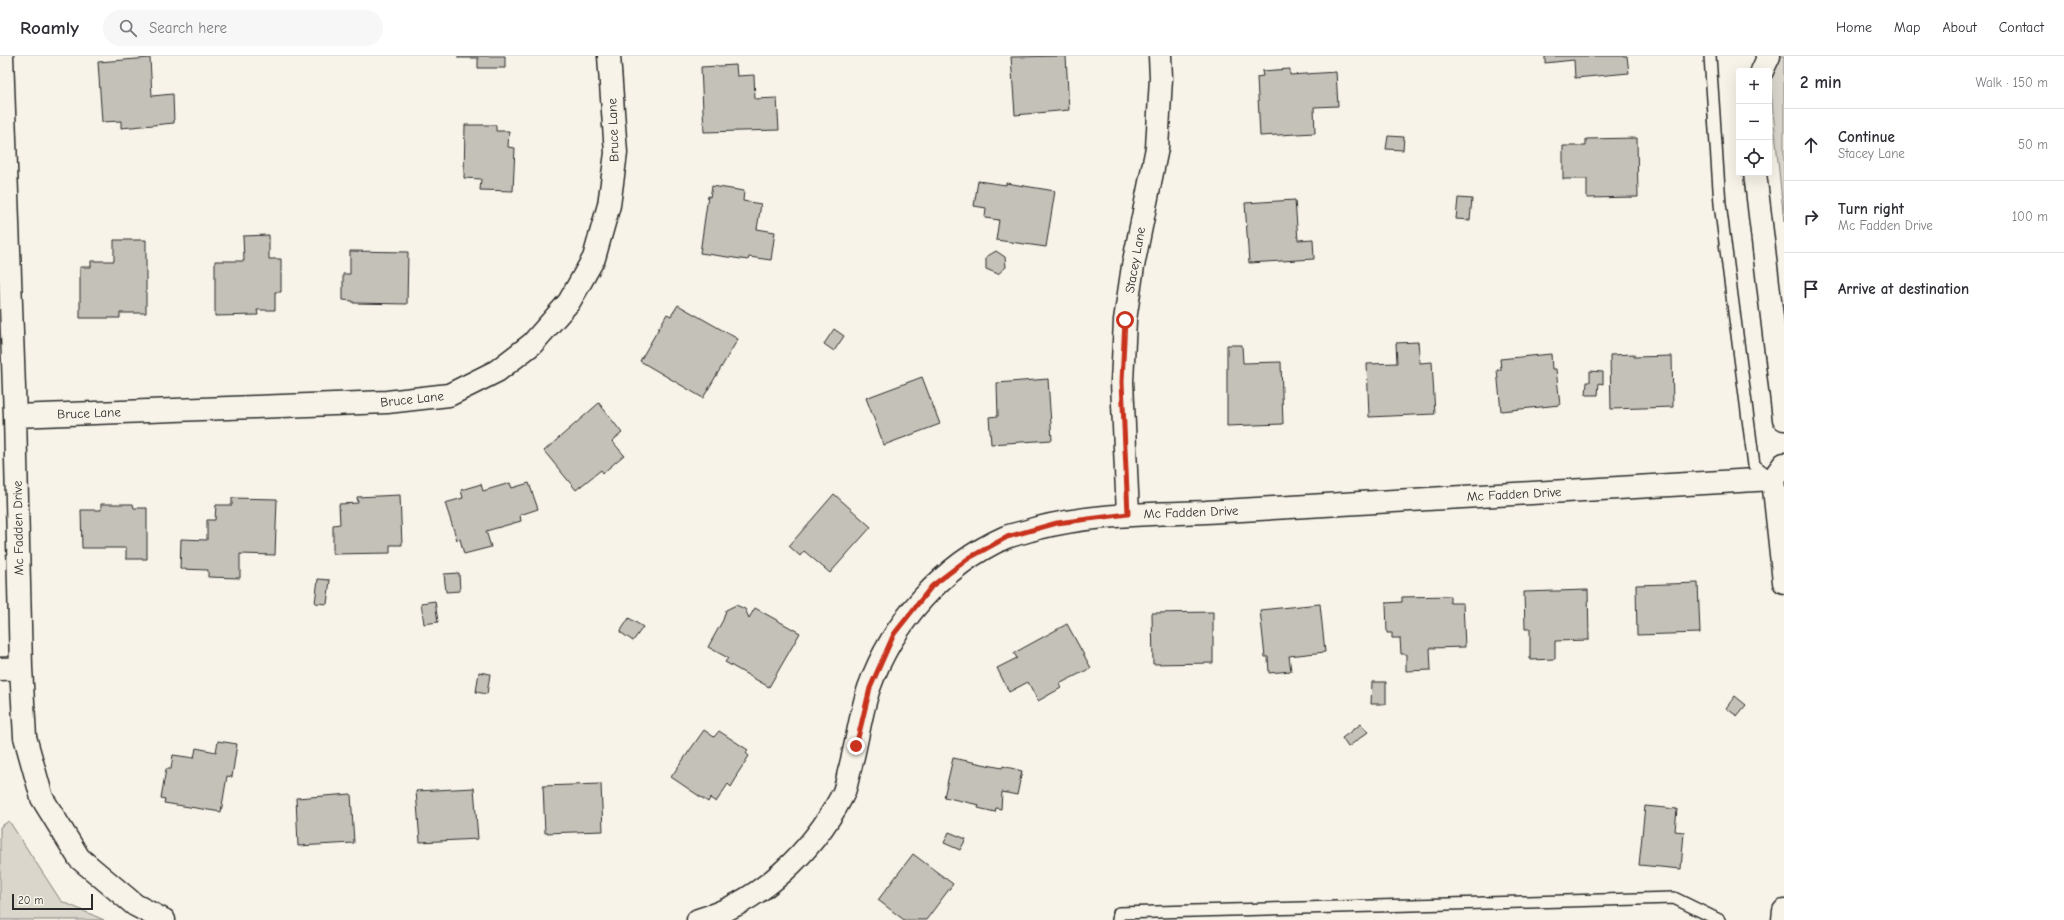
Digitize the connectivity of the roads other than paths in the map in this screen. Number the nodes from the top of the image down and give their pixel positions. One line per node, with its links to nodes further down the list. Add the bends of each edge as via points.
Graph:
1 (2, 56): 8 (street, Mc Fadden Drive)
2 (609, 56): 8 (street, Bruce Lane, via 616,153 609,205 594,258 569,302 532,344 497,371 449,395 387,402)
3 (1160, 56): 11 (street, Stacey Lane, via 1157,148 1133,266 1125,320 1122,382)
4 (1710, 56): 10 (lane, via 1720,204 1754,465)
5 (1769, 56): 6 (street)
6 (1763, 68)
7 (1756, 176): 9 (street)
8 (15, 416): 13 (street, Mc Fadden Drive)
9 (1784, 419)
10 (1778, 472): 11 (street, Mc Fadden Drive, via 1206,512); 12 (street)
11 (1128, 514): 16 (street, Mc Fadden Drive, via 1057,523 1007,537 969,558 932,586 894,634 870,688 843,795 811,843 764,889 713,916)
12 (1784, 582)
13 (11, 669): 15 (street, Mc Fadden Drive, via 25,738 42,798 79,858 135,905)
14 (1784, 911): 20 (street)
15 (164, 920)
16 (698, 920)
17 (1118, 920): 18 (lane, via 1119,913 1674,898)
18 (1719, 920)
19 (1773, 920): 20 (lane)
20 (1783, 920)

